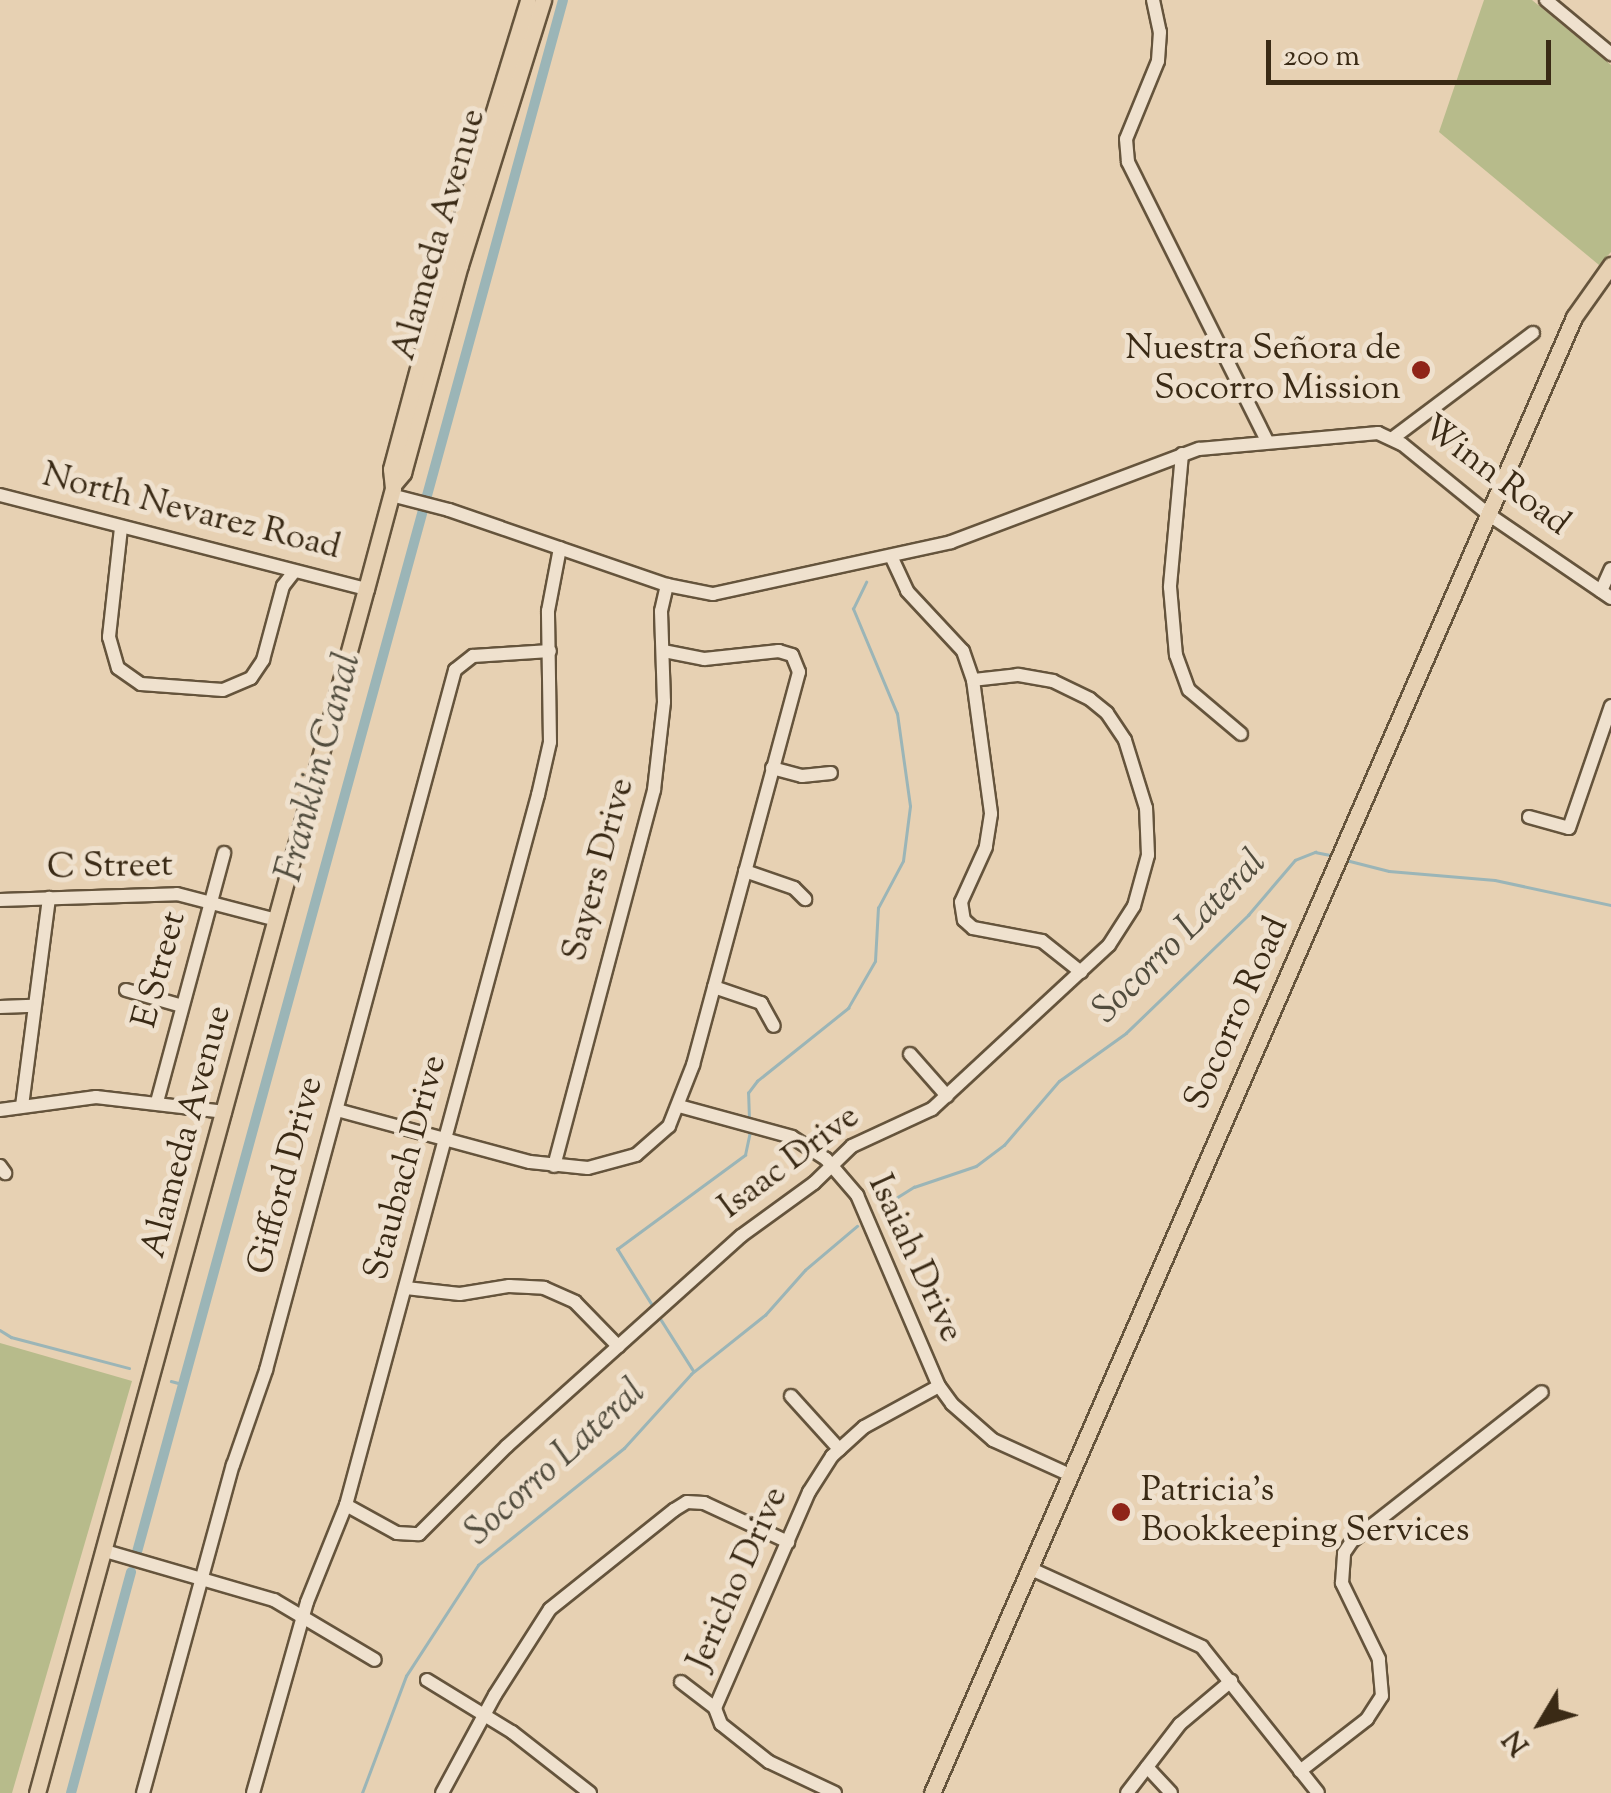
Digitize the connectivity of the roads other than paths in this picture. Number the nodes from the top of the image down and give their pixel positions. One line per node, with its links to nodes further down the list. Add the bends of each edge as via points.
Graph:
1 (528, 0): 11 (main road, Alameda Avenue, via 438,290 391,469)
2 (542, 0): 11 (main road, Alameda Avenue)
3 (1154, 0): 9 (street, via 1158,61 1126,139 1128,162)
4 (1546, 0): 5 (street)
5 (1611, 54)
6 (1611, 265): 13 (main road, Socorro Road, via 1574,316)
7 (1533, 334): 8 (street)
8 (1393, 438): 9 (street, via 1370,433); 13 (street, Winn Road)
9 (1266, 441): 10 (street)
10 (1182, 454): 16 (street, via 951,542); 26 (street, via 1170,587 1176,656 1189,690)
11 (395, 493): 15 (street); 20 (main road, Alameda Avenue)
12 (0, 496): 14 (street, North Nevarez Road)
13 (1488, 514): 21 (street, Winn Road); 61 (main road, Socorro Road)
14 (121, 528): 18 (street, North Nevarez Road); 18 (street, via 109,637 118,668 141,684 223,690 241,684 263,660 283,586)
15 (560, 548): 19 (street); 22 (street, Staubach Drive, via 550,599)
16 (891, 556): 19 (street, via 725,593); 24 (street, via 907,592 963,651)
17 (1611, 569): 21 (street)
18 (294, 572): 20 (street, North Nevarez Road)
19 (668, 585): 23 (street, Sayers Drive, via 661,611)
20 (366, 589): 36 (main road, Alameda Avenue)
21 (1606, 594)
22 (550, 651): 50 (street, Gifford Drive, via 473,656 454,670); 52 (street, Staubach Drive, via 550,742)
23 (664, 651): 27 (street, via 704,659 779,651 792,656 798,681); 53 (street, Sayers Drive, via 654,790)
24 (973, 680): 37 (street, via 990,814 986,847 961,902 964,920 973,928 1042,941); 37 (street, Isaac Drive, via 1018,674 1084,696 1114,724 1138,772 1149,835 1141,885 1124,923)
25 (1611, 706): 29 (street, via 1569,828)
26 (1241, 734)
27 (772, 768): 28 (street, via 802,776); 31 (street)
28 (831, 773)
29 (1529, 817)
30 (224, 853): 35 (street, E Street)
31 (745, 872): 33 (street, via 794,888); 38 (street)
32 (49, 898): 34 (street, C Street); 35 (street, C Street, via 164,894); 40 (street)
33 (805, 899)
34 (0, 900)
35 (210, 902): 36 (street, C Street); 41 (street, E Street)
36 (277, 920): 51 (main road, Alameda Avenue)
37 (1081, 972): 45 (street, Isaac Drive)
38 (714, 987): 43 (street, via 750,996); 48 (street)
39 (126, 990): 41 (street)
40 (34, 1006): 42 (street); 47 (street)
41 (182, 1006): 46 (street, E Street)
42 (0, 1007)
43 (774, 1026)
44 (910, 1054): 45 (street)
45 (948, 1096): 54 (street, Isaac Drive, via 864,1138)
46 (157, 1102): 47 (street, via 85,1098); 51 (street)
47 (22, 1106): 49 (street)
48 (679, 1106): 53 (street, via 669,1126 636,1155 596,1168); 54 (street, Isaiah Drive, via 792,1137)
49 (0, 1110)
50 (337, 1110): 52 (street); 66 (street, Gifford Drive)
51 (225, 1112): 64 (main road, Alameda Avenue)
52 (445, 1140): 53 (street); 55 (street, Staubach Drive)
53 (554, 1166)
54 (832, 1166): 56 (street, Isaac Drive, via 754,1225); 57 (street, Isaiah Drive, via 866,1213)
55 (406, 1288): 56 (street, via 460,1294 544,1288 575,1302); 62 (street, Staubach Drive)
56 (618, 1346): 62 (street, Isaac Drive, via 419,1534 397,1533)
57 (939, 1386): 60 (street, Jericho Drive, via 864,1427); 61 (street, Isaiah Drive, via 993,1440)
58 (1542, 1392): 75 (street, via 1352,1541 1342,1583 1384,1676 1376,1710)
59 (791, 1396): 60 (street)
60 (839, 1449): 63 (street, Jericho Drive, via 809,1492)
61 (1070, 1475): 65 (main road, Socorro Road)
62 (346, 1505): 67 (street, Staubach Drive)
63 (788, 1542): 72 (street, Jericho Drive); 73 (street, via 704,1503 682,1505 550,1608)
64 (105, 1551): 66 (street); 76 (main road, Alameda Avenue)
65 (1029, 1568): 70 (street, via 1190,1638); 82 (main road, Socorro Road)
66 (202, 1578): 67 (street); 77 (street, Gifford Drive)
67 (304, 1616): 68 (street); 78 (street, Staubach Drive)
68 (376, 1660)
69 (427, 1680): 73 (street)
70 (1231, 1681): 74 (street, via 1194,1709); 75 (street)
71 (681, 1682): 72 (street)
72 (715, 1708): 81 (street, Jericho Drive, via 721,1724 769,1762)
73 (483, 1714): 79 (street); 80 (street)
74 (1147, 1767): 83 (street); 84 (street)
75 (1300, 1771): 85 (street)
76 (37, 1793)
77 (143, 1793)
78 (253, 1793)
79 (442, 1793)
80 (590, 1793)
81 (835, 1793)
82 (932, 1793)
83 (1128, 1793)
84 (1171, 1793)
85 (1318, 1793)

